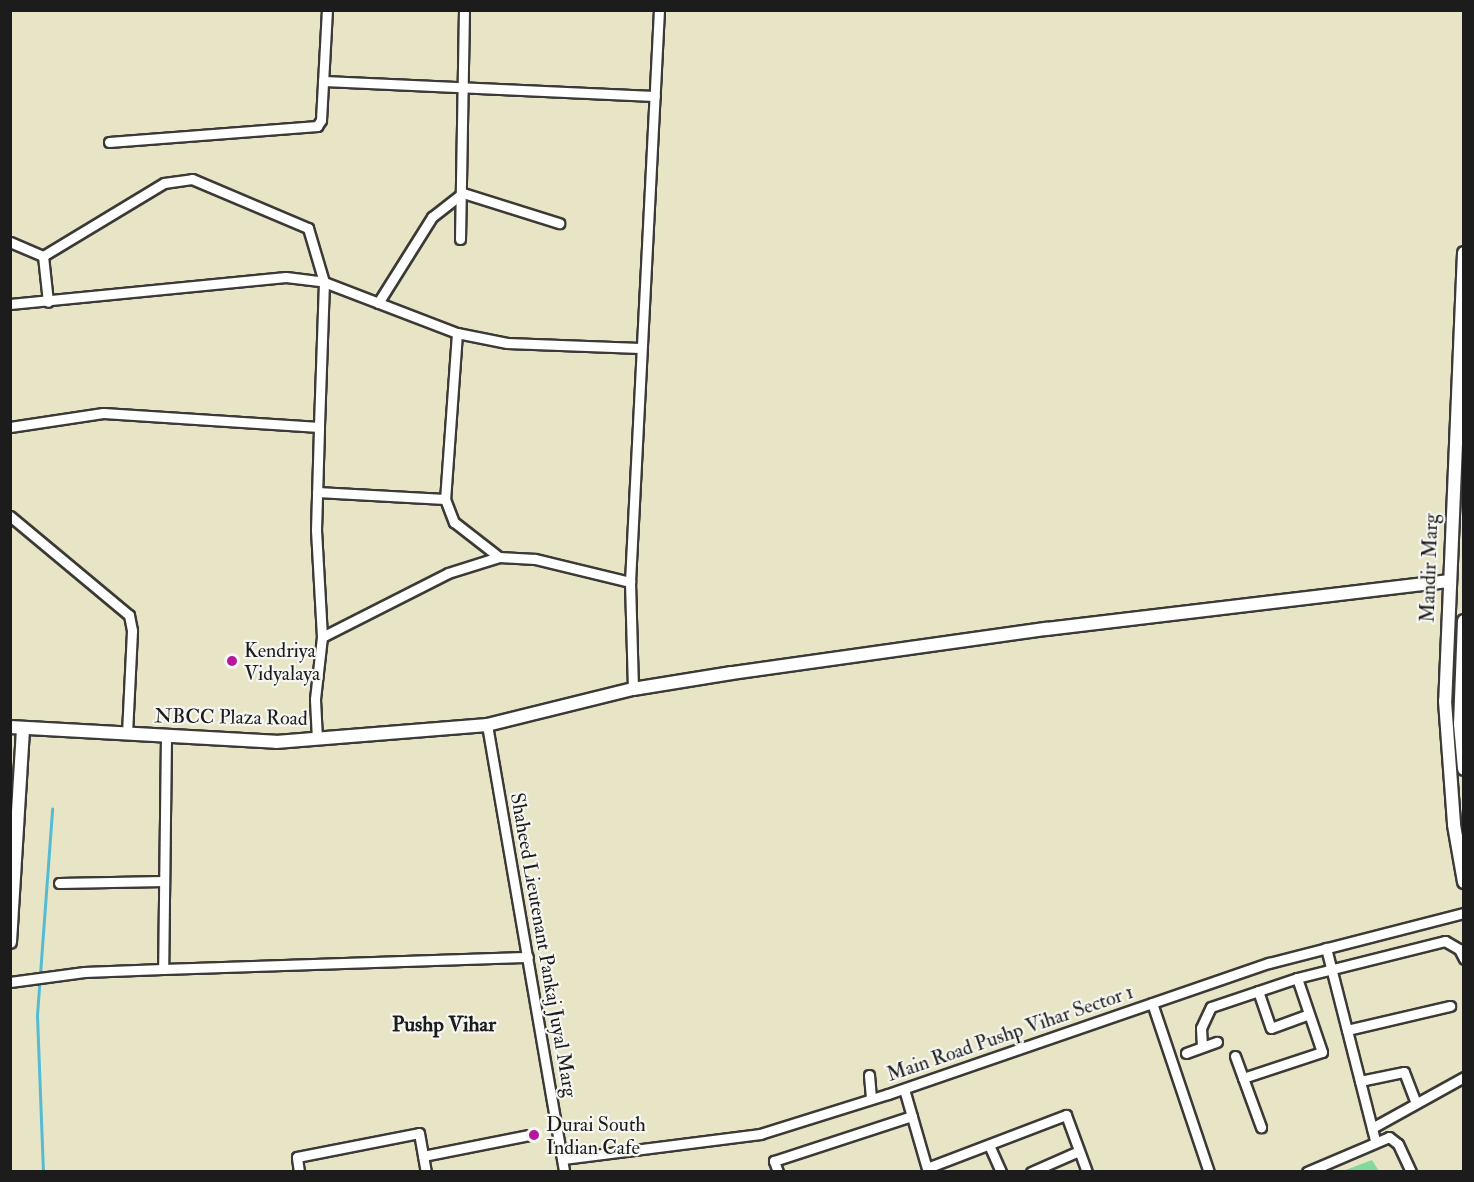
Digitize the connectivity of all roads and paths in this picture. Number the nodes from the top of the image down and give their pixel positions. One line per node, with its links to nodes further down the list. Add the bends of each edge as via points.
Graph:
1 (327, 10): 4 (street)
2 (464, 10): 5 (street)
3 (659, 10): 6 (street)
4 (324, 81): 5 (street); 7 (street, via 321,120 317,126)
5 (463, 87): 6 (street); 8 (street)
6 (655, 96): 19 (street)
7 (109, 142)
8 (463, 193): 9 (street); 10 (street); 16 (street, via 432,217)
9 (559, 223)
10 (460, 239)
11 (10, 242): 13 (street)
12 (1464, 253): 26 (street, Mandir Marg)
13 (43, 255): 14 (street, via 164,183 192,179 308,228); 15 (street)
14 (324, 282): 15 (street, via 286,277); 16 (street); 21 (street)
15 (48, 302): 17 (street)
16 (378, 303): 18 (street)
17 (10, 304)
18 (458, 333): 19 (street, via 507,344); 23 (street)
19 (640, 348): 27 (street)
20 (10, 427): 21 (street, via 103,412)
21 (319, 427): 22 (street)
22 (317, 492): 23 (street); 29 (street)
23 (445, 499): 25 (street, via 454,522)
24 (10, 516): 36 (street, via 129,615 132,631)
25 (499, 557): 27 (street, via 535,559); 29 (street, via 448,573)
26 (1448, 581): 31 (street, NBCC Plaza Road, via 1046,629); 32 (street, Mandir Marg)
27 (630, 582): 31 (street)
28 (1464, 621): 30 (street, Mandir Marg)
29 (322, 637): 38 (street, via 315,699)
30 (1463, 644): 33 (street, Mandir Marg)
31 (633, 689): 34 (street, NBCC Plaza Road)
32 (1444, 701): 33 (street); 41 (street, Mandir Marg, via 1454,825)
33 (1462, 702): 39 (street, Mandir Marg)
34 (487, 725): 38 (street, NBCC Plaza Road); 46 (street, Shaheed Lieutenant Pankaj Juyal Marg)
35 (17, 728): 36 (street, NBCC Plaza Road); 44 (street)
36 (127, 734): 37 (street, NBCC Plaza Road)
37 (166, 736): 38 (street, NBCC Plaza Road, via 276,742); 40 (street)
38 (317, 739)
39 (1464, 769)
40 (164, 881): 42 (street); 48 (street)
41 (1464, 882)
42 (59, 883)
43 (1464, 913): 45 (street, Main Road Pushp Vihar Sector 1)
44 (10, 942)
45 (1326, 948): 49 (street); 53 (street, Main Road Pushp Vihar Sector 1)
46 (528, 957): 48 (street); 76 (street, Shaheed Lieutenant Pankaj Juyal Marg)
47 (1464, 959): 49 (street, via 1459,949 1445,941)
48 (163, 969): 51 (street, via 84,972)
49 (1331, 969): 50 (street); 56 (street)
50 (1297, 978): 52 (street); 55 (street)
51 (10, 982)
52 (1258, 992): 55 (street, via 1271,1028); 58 (street, via 1211,1007 1200,1028)
53 (1152, 1003): 65 (street, Main Road Pushp Vihar Sector 1); 85 (street)
54 (1450, 1006): 56 (street)
55 (1309, 1014): 63 (street, via 1322,1052)
56 (1347, 1030): 64 (street)
57 (1217, 1042): 58 (street)
58 (1202, 1047): 59 (street)
59 (1186, 1053)
60 (1234, 1056): 63 (street)
61 (869, 1075): 66 (street)
62 (1464, 1077): 67 (street)
63 (1243, 1078): 69 (street)
64 (1360, 1081): 67 (street, via 1404,1072); 70 (street)
65 (904, 1089): 66 (street, Main Road Pushp Vihar Sector 1); 68 (street)
66 (871, 1099): 76 (street, Main Road Pushp Vihar Sector 1, via 760,1134)
67 (1416, 1103): 70 (street)
68 (912, 1116): 77 (street); 81 (street, via 774,1161)
69 (1261, 1127)
70 (1372, 1128): 72 (street)
71 (529, 1135): 75 (street)
72 (1375, 1140): 86 (street); 87 (street, via 1389,1137 1398,1144)
73 (989, 1145): 74 (street, via 1066,1115); 77 (street); 82 (street)
74 (1079, 1151): 83 (street); 84 (street)
75 (423, 1156): 78 (street, via 418,1133 297,1157); 79 (street)
76 (563, 1159): 80 (street, Shaheed Lieutenant Pankaj Juyal Marg)
77 (928, 1170)
78 (299, 1172)
79 (426, 1172)
80 (564, 1172)
81 (778, 1172)
82 (1001, 1172)
83 (1031, 1172)
84 (1087, 1172)
85 (1209, 1172)
86 (1306, 1172)
87 (1411, 1172)

